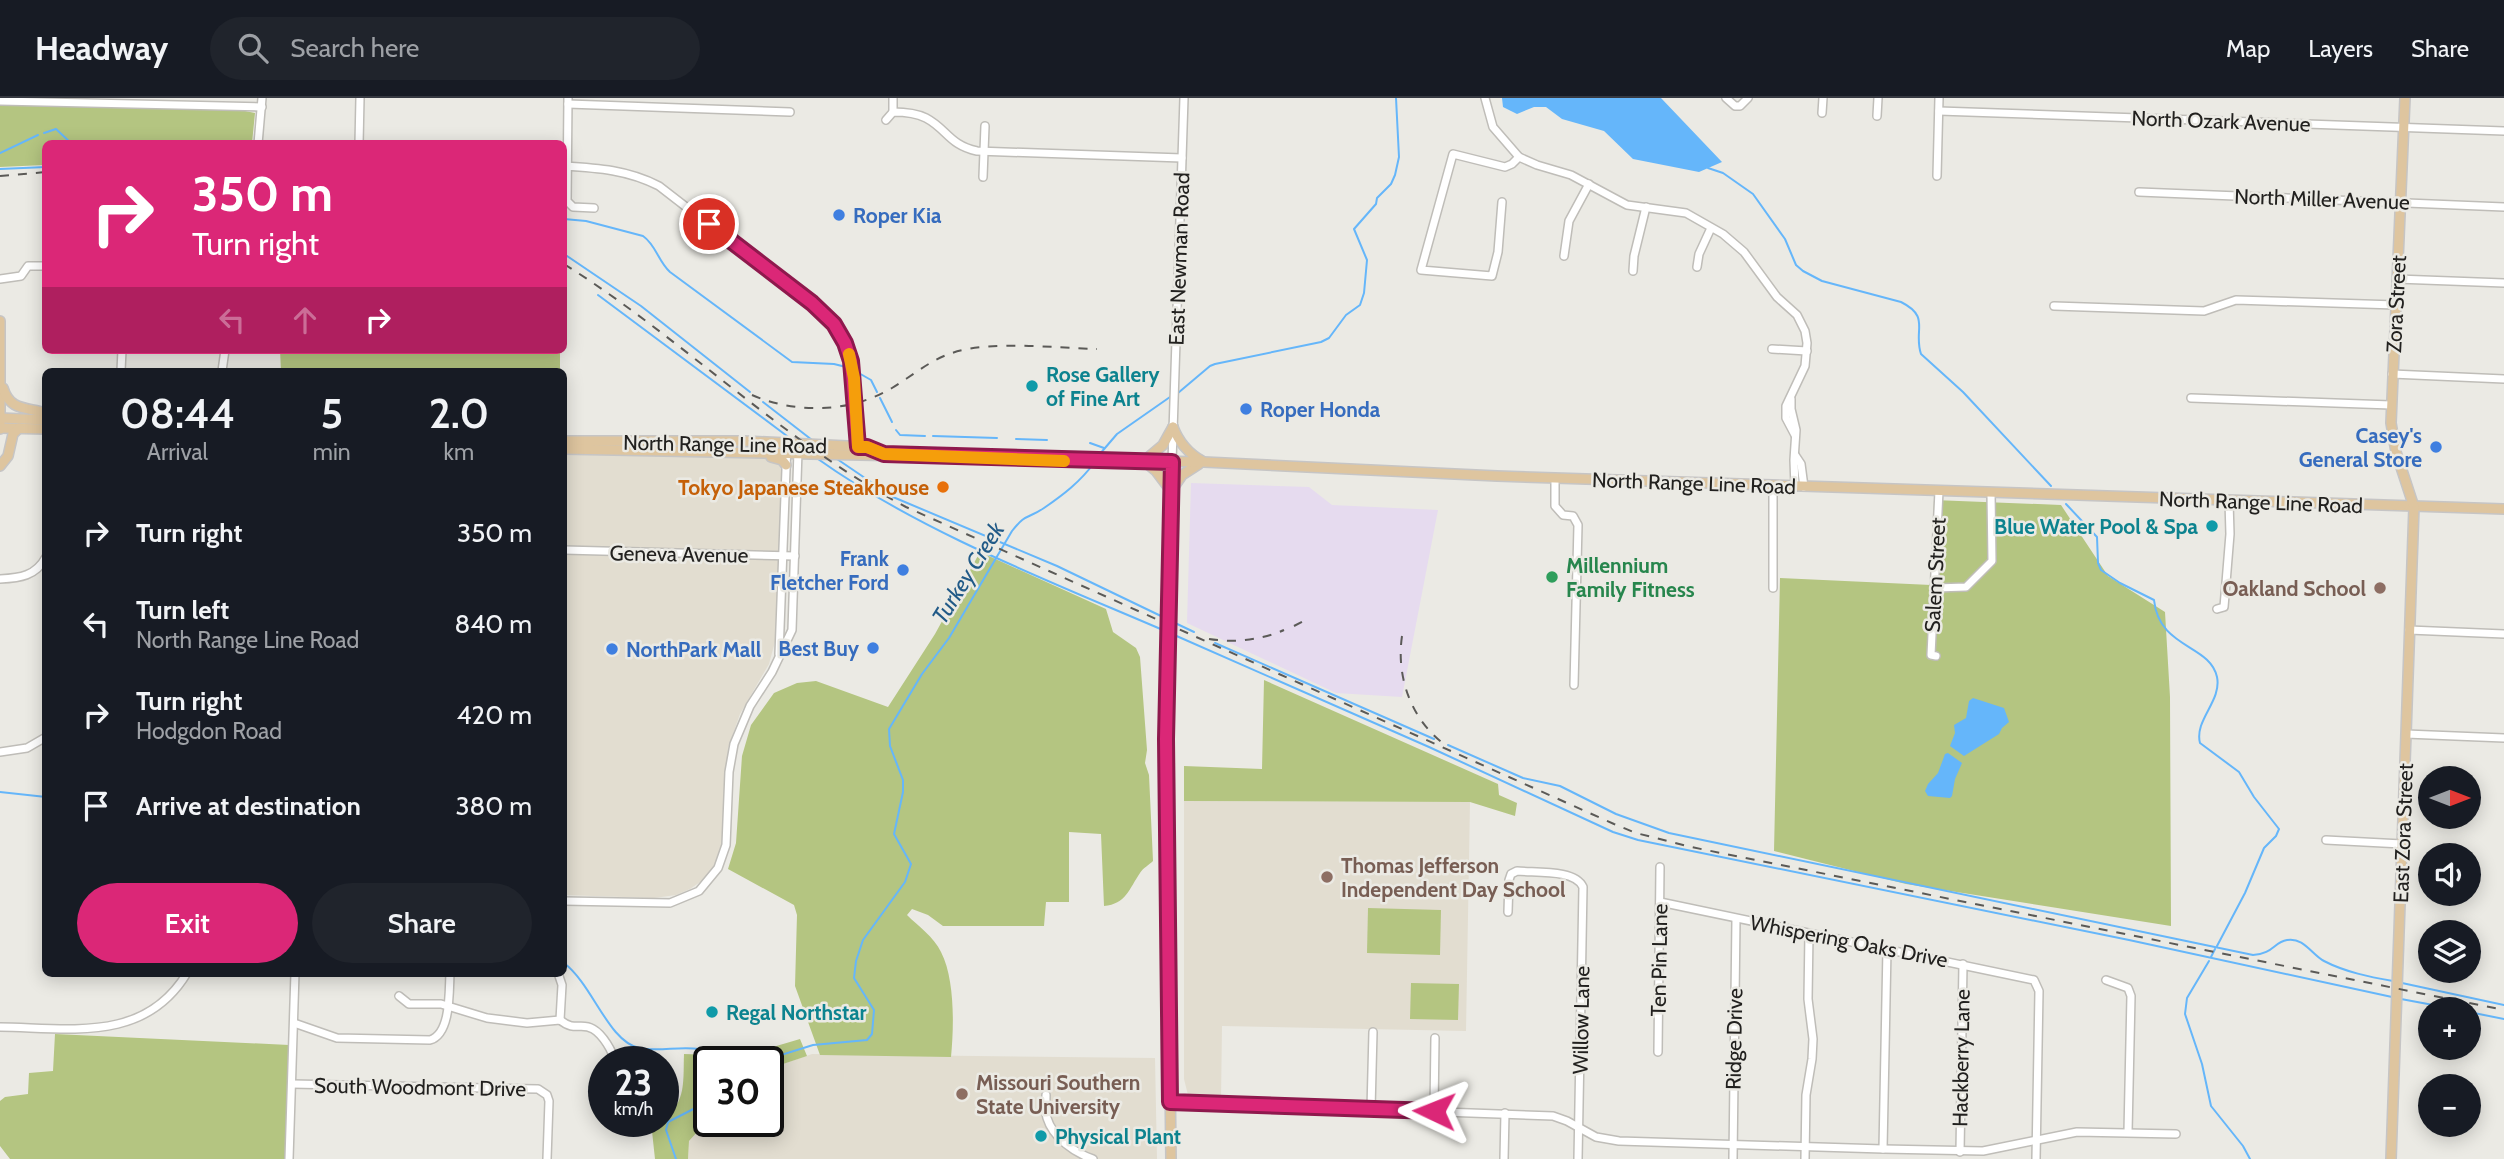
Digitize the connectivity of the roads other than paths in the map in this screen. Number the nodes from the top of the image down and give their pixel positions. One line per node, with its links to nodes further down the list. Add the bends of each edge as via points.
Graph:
1 (262, 98): 16 (street)
2 (360, 98): 27 (street)
3 (893, 98): 19 (street)
4 (1184, 98): 31 (street, East Newman Road)
5 (1485, 98): 30 (street, via 1493,127)
6 (1726, 98): 7 (street, via 1735,106)
7 (1748, 98)
8 (1823, 98): 20 (street)
9 (1878, 98): 21 (street)
10 (1939, 98): 17 (street)
11 (2405, 98): 24 (main road, Zora Street)
12 (60, 100): 13 (street); 14 (street)
13 (0, 101)
14 (160, 101): 16 (street)
15 (568, 101): 18 (street); 28 (street)
16 (262, 107): 26 (street)
17 (1939, 111): 24 (street, North Ozark Avenue); 33 (street)
18 (790, 112)
19 (893, 112): 22 (street); 29 (street, via 925,117 959,146)
20 (1822, 113)
21 (1877, 116)
22 (886, 120)
23 (985, 126): 29 (street)
24 (2404, 128): 25 (street, North Ozark Avenue); 39 (main road, Zora Street)
25 (2504, 131)
26 (258, 140)
27 (359, 140)
28 (567, 140)
29 (984, 152): 31 (street); 34 (street)
30 (1519, 157): 35 (street); 38 (street, via 1505,167 1453,154 1421,270 1492,276)
31 (1182, 158): 65 (street, East Newman Road)
32 (567, 167): 71 (street, via 609,169 659,186 834,324 851,361)
33 (1937, 176)
34 (983, 177)
35 (1589, 184): 40 (street, via 1628,205); 44 (street, via 1569,221)
36 (567, 186): 42 (street, via 568,204)
37 (2139, 192): 39 (street, North Miller Avenue)
38 (1502, 202)
39 (2400, 203): 41 (street, North Miller Avenue); 49 (main road, Zora Street)
40 (1646, 207): 43 (street, via 1686,213); 47 (street)
41 (2504, 207)
42 (594, 208)
43 (1711, 228): 46 (street); 55 (street, via 1744,252 1777,297 1797,315)
44 (1564, 256)
45 (42, 266): 48 (street, via 28,266 21,276)
46 (1697, 267)
47 (1633, 271)
48 (0, 279)
49 (2397, 279): 50 (street); 51 (main road, Zora Street)
50 (2504, 283)
51 (2396, 305): 52 (street, via 2236,300 2204,312); 57 (main road, Zora Street)
52 (2054, 306)
53 (0, 321): 56 (main road)
54 (1772, 349): 55 (street)
55 (1807, 351): 84 (street, via 1786,406 1795,435)
56 (0, 367): 59 (main road)
57 (2392, 374): 58 (street); 61 (main road, Zora Street)
58 (2504, 379)
59 (1, 381): 62 (main road, via 12,405); 63 (main road)
60 (2191, 398): 61 (street)
61 (2391, 405): 89 (main road, Zora Street, via 2391,430)
62 (42, 412)
63 (0, 418): 64 (main road); 67 (main road)
64 (42, 421)
65 (1173, 423): 77 (main road, via 1164,445); 78 (street, East Newman Road); 79 (main road, via 1182,444)
66 (19, 428): 67 (main road); 68 (main road); 81 (main road)
67 (0, 429)
68 (42, 429)
69 (567, 441): 70 (main road, North Range Line Road)
70 (787, 443): 73 (main road, North Range Line Road); 75 (street)
71 (858, 447): 73 (main road, North Range Line Road); 76 (main road, North Range Line Road)
72 (567, 449): 74 (main road, North Range Line Road)
73 (798, 449): 75 (main road, North Range Line Road); 76 (main road, North Range Line Road); 93 (street)
74 (700, 450): 75 (main road, North Range Line Road); 80 (main road, via 710,455 776,457)
75 (786, 454): 80 (street)
76 (884, 454): 77 (main road, North Range Line Road)
77 (1144, 461): 78 (main road, North Range Line Road); 85 (main road)
78 (1172, 462): 79 (main road, North Range Line Road); 85 (main road)
79 (1204, 462): 82 (main road, North Range Line Road); 85 (main road, via 1187,471)
80 (786, 465): 92 (street)
81 (0, 466)
82 (1555, 478): 83 (main road, North Range Line Road); 103 (street, via 1555,506 1563,515 1573,516 1578,525)
83 (1773, 486): 84 (main road, North Range Line Road); 97 (street)
84 (1800, 487): 86 (main road, North Range Line Road)
85 (1171, 491): 134 (main road, via 1166,739)
86 (1939, 491): 87 (main road, North Range Line Road); 96 (street, Salem Street)
87 (1991, 493): 88 (main road, North Range Line Road); 96 (street, via 1992,561 1966,587)
88 (2229, 500): 89 (main road, North Range Line Road); 98 (street, via 2224,607)
89 (2414, 507): 90 (main road, North Range Line Road); 99 (main road, East Zora Street)
90 (2504, 509)
91 (567, 550): 92 (street, Geneva Avenue)
92 (783, 556): 93 (street, Geneva Avenue); 101 (street)
93 (795, 556): 101 (street, via 792,630)
94 (42, 563): 95 (street, via 26,576)
95 (0, 579)
96 (1936, 587): 102 (street, Salem Street, via 1931,633 1931,655)
97 (1773, 588)
98 (2217, 609)
99 (2409, 630): 100 (street); 104 (main road, East Zora Street)
100 (2504, 634)
101 (779, 655): 111 (street, via 740,728 729,772 726,845 715,873 699,891 670,903)
102 (1936, 656)
103 (1574, 685)
104 (2406, 734): 105 (street); 109 (main road, East Zora Street)
105 (2504, 738)
106 (42, 739): 107 (street, via 27,748)
107 (0, 752)
108 (2326, 840): 109 (street)
109 (2402, 844): 155 (main road, East Zora Street)
110 (1660, 867): 112 (street, Ten Pin Lane)
111 (567, 901)
112 (1660, 902): 114 (street, Whispering Oaks Drive); 131 (street, Ten Pin Lane)
113 (1508, 912): 138 (street, Willow Lane, via 1509,880 1517,871 1571,876 1583,887)
114 (1735, 919): 115 (street, Whispering Oaks Drive); 142 (street, Ridge Drive)
115 (1809, 933): 116 (street, Whispering Oaks Drive); 143 (street, via 1813,1039)
116 (1886, 948): 117 (street, Whispering Oaks Drive); 144 (street)
117 (1963, 964): 141 (street, Whispering Oaks Drive, via 2037,983); 145 (street, Hackberry Lane)
118 (184, 977): 127 (street, via 151,1012 120,1024)
119 (295, 977): 126 (street)
120 (450, 977): 124 (street)
121 (559, 977): 125 (street)
122 (2106, 980): 139 (street, via 2128,988 2131,996)
123 (399, 996): 124 (street, via 409,1004)
124 (449, 1007): 125 (street, via 501,1020); 126 (street, via 441,1033 430,1040 338,1038)
125 (560, 1020): 130 (street, via 569,1027 589,1027)
126 (294, 1023): 132 (street)
127 (0, 1027)
128 (1373, 1032): 135 (street)
129 (1435, 1038): 136 (street)
130 (607, 1046)
131 (1658, 1052)
132 (292, 1084): 146 (street); 147 (street, South Woodmont Drive, via 538,1089 549,1101)
133 (1046, 1095): 148 (street, via 1050,1124 1074,1153)
134 (1170, 1102): 135 (street); 149 (main road)
135 (1371, 1109): 136 (street)
136 (1434, 1111): 137 (street)
137 (1505, 1113): 138 (street, via 1553,1116); 150 (street)
138 (1578, 1128): 142 (street, via 1619,1141); 151 (street, Willow Lane)
139 (2128, 1132): 140 (street); 141 (street, via 2077,1132)
140 (2176, 1134)
141 (2036, 1139): 145 (street, via 1998,1150); 154 (street)
142 (1733, 1145): 143 (street); 152 (street, Ridge Drive)
143 (1805, 1146): 144 (street); 153 (street)
144 (1883, 1149): 145 (street)
145 (1960, 1152)
146 (289, 1159)
147 (547, 1159)
148 (1093, 1159)
149 (1171, 1159)
150 (1504, 1159)
151 (1578, 1159)
152 (1733, 1159)
153 (1805, 1159)
154 (2036, 1159)
155 (2391, 1159)

